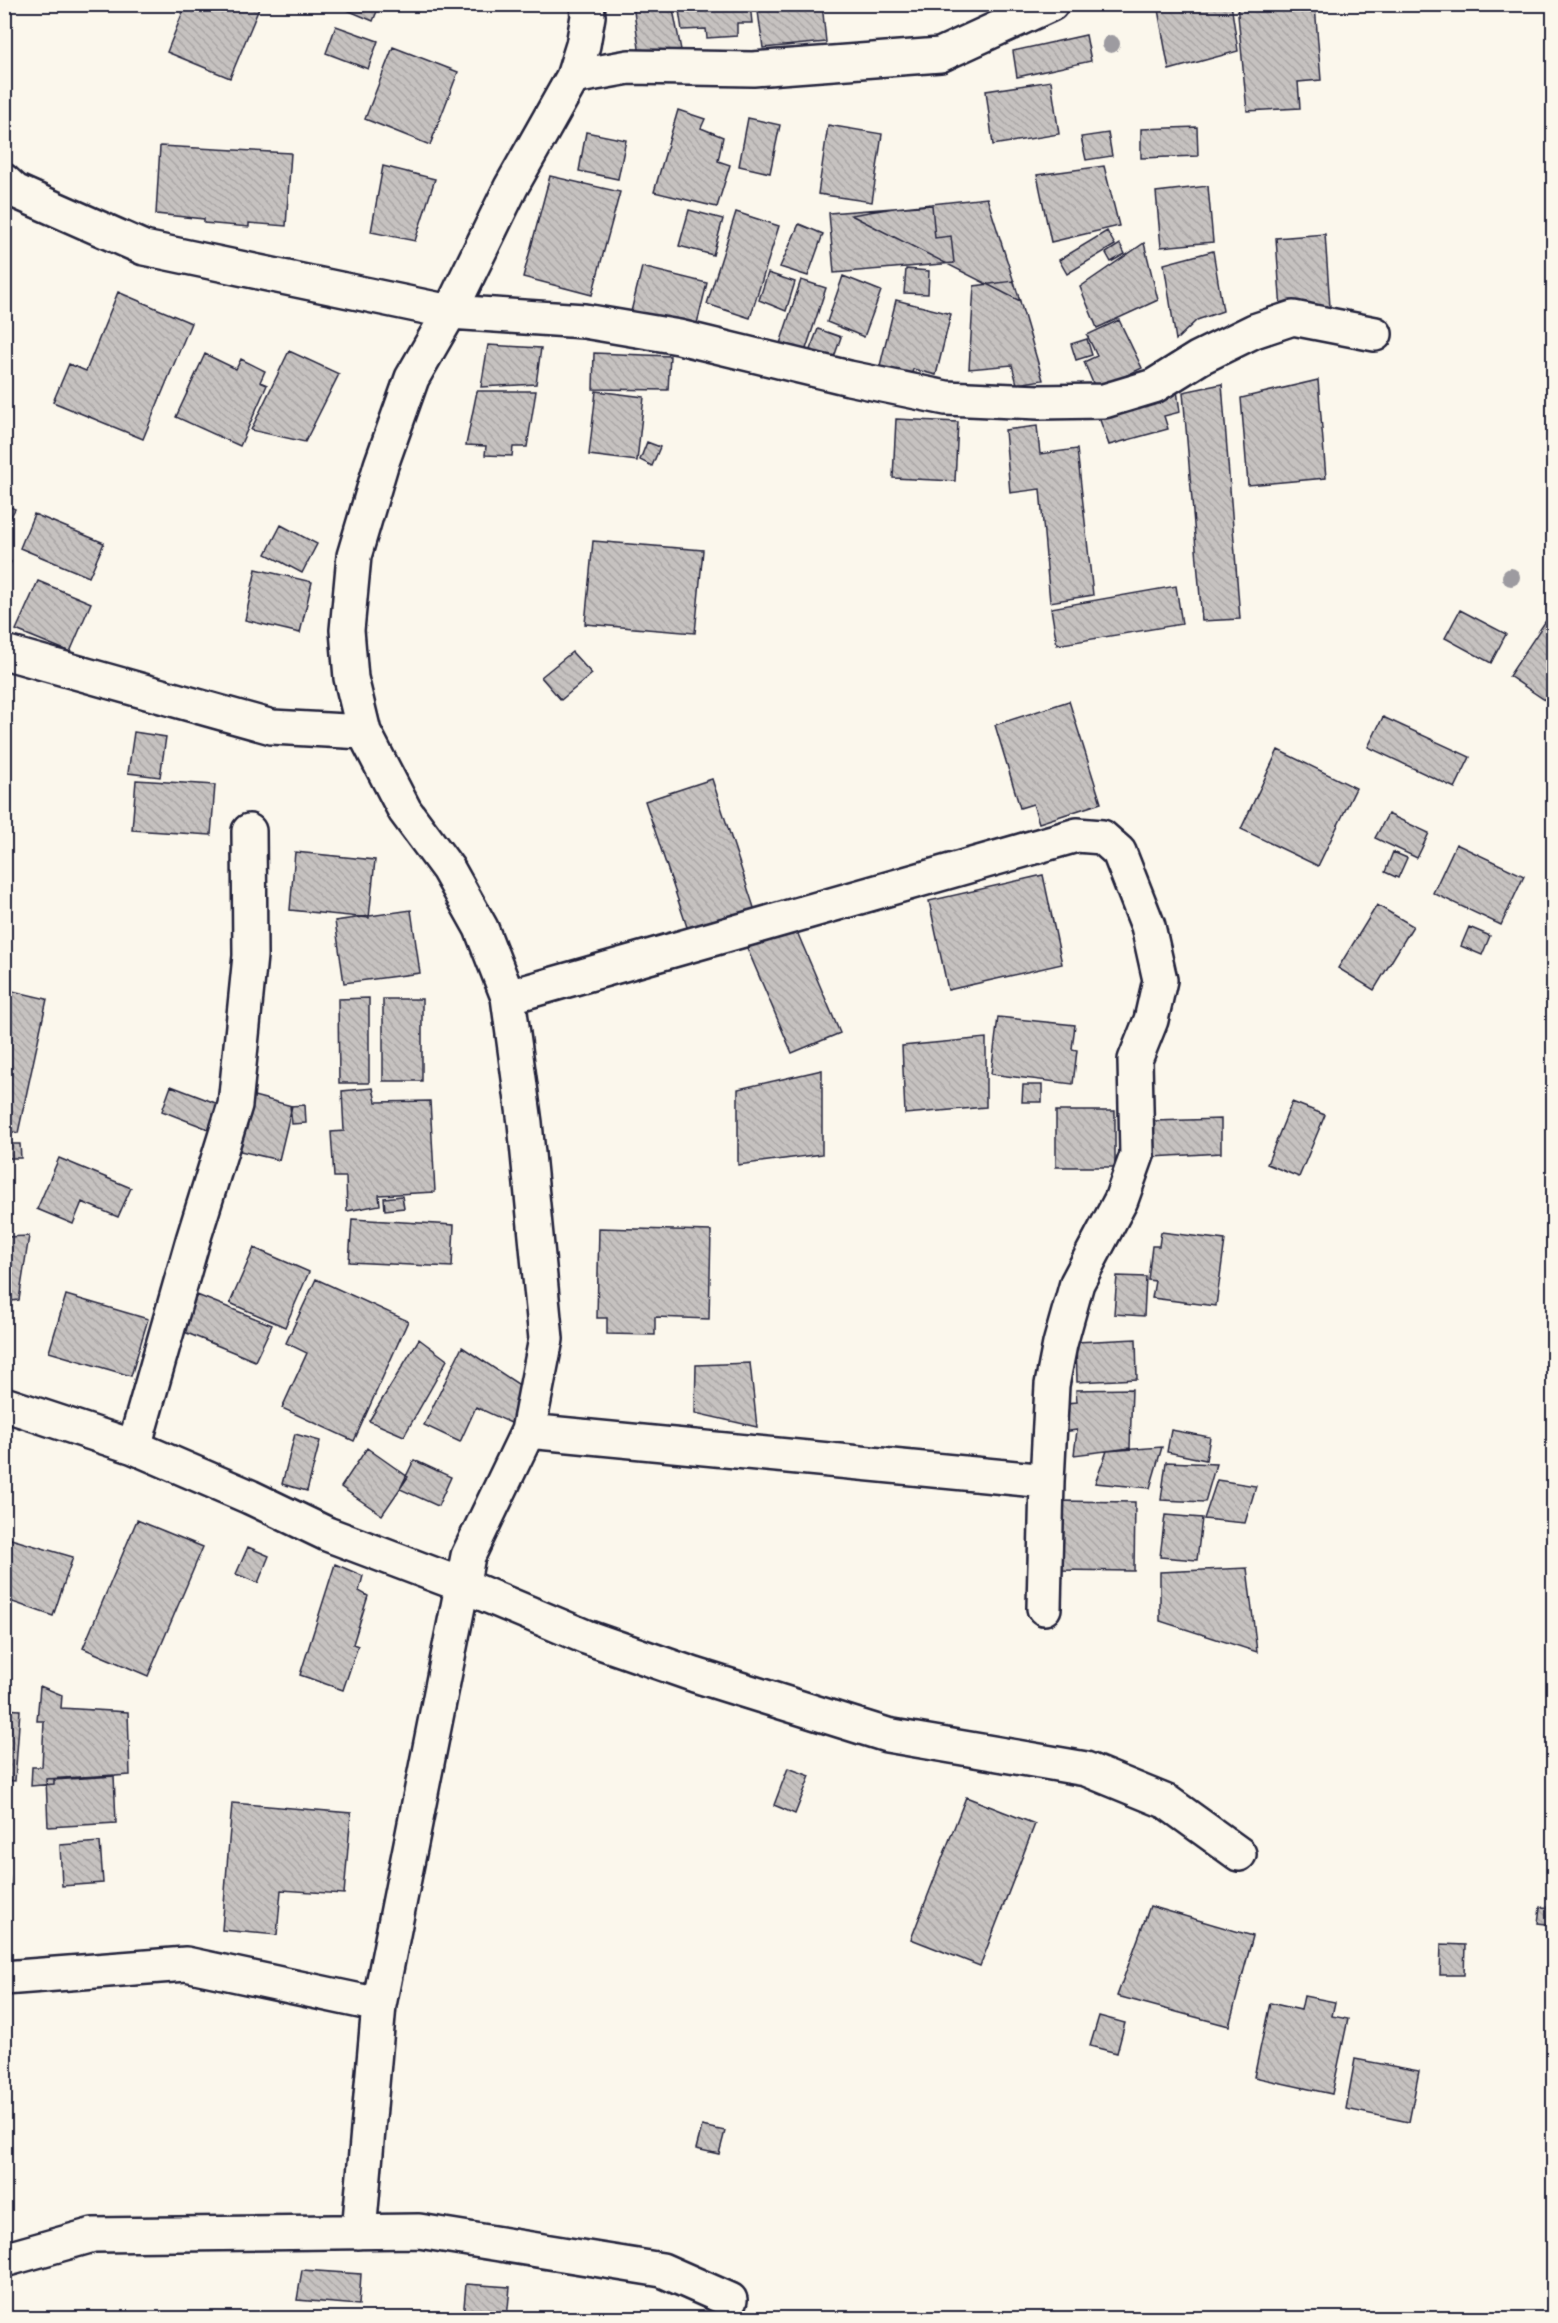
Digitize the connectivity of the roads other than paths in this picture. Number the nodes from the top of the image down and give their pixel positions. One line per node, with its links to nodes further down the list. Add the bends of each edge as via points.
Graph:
1 (587, 4): 3 (street, via 583,45)
2 (1051, 4): 3 (street, via 940,55 753,69 629,68)
3 (573, 77): 5 (street, via 511,187)
4 (4, 181): 5 (street, via 15,191 144,248)
5 (450, 312): 6 (street, via 584,321 679,337 946,398 1040,402 1104,401 1154,386 1254,331 1293,318); 8 (street, via 412,378 354,556 346,630 351,678)
6 (1375, 334)
7 (4, 652): 8 (street, via 272,727)
8 (364, 732): 10 (street, via 405,811 448,869 481,928)
9 (249, 831): 13 (street, via 250,956 235,1105)
10 (508, 997): 12 (street, via 546,1339); 14 (street, via 1077,835 1102,837 1119,852 1148,926 1160,980 1136,1060 1137,1155 1121,1200 1077,1283 1060,1344 1052,1385)
11 (4, 1404): 13 (street)
12 (528, 1431): 14 (street); 15 (street, via 468,1556)
13 (134, 1447): 15 (street, via 327,1534)
14 (1047, 1481): 16 (street)
15 (462, 1585): 17 (street, via 662,1664 887,1735 1086,1769 1167,1802); 19 (street)
16 (1044, 1608)
17 (1239, 1854)
18 (4, 1978): 19 (street, via 186,1964)
19 (379, 2005): 20 (street)
20 (359, 2232): 21 (street, via 93,2235); 22 (street, via 419,2231 662,2270)
21 (4, 2260)
22 (730, 2300)

